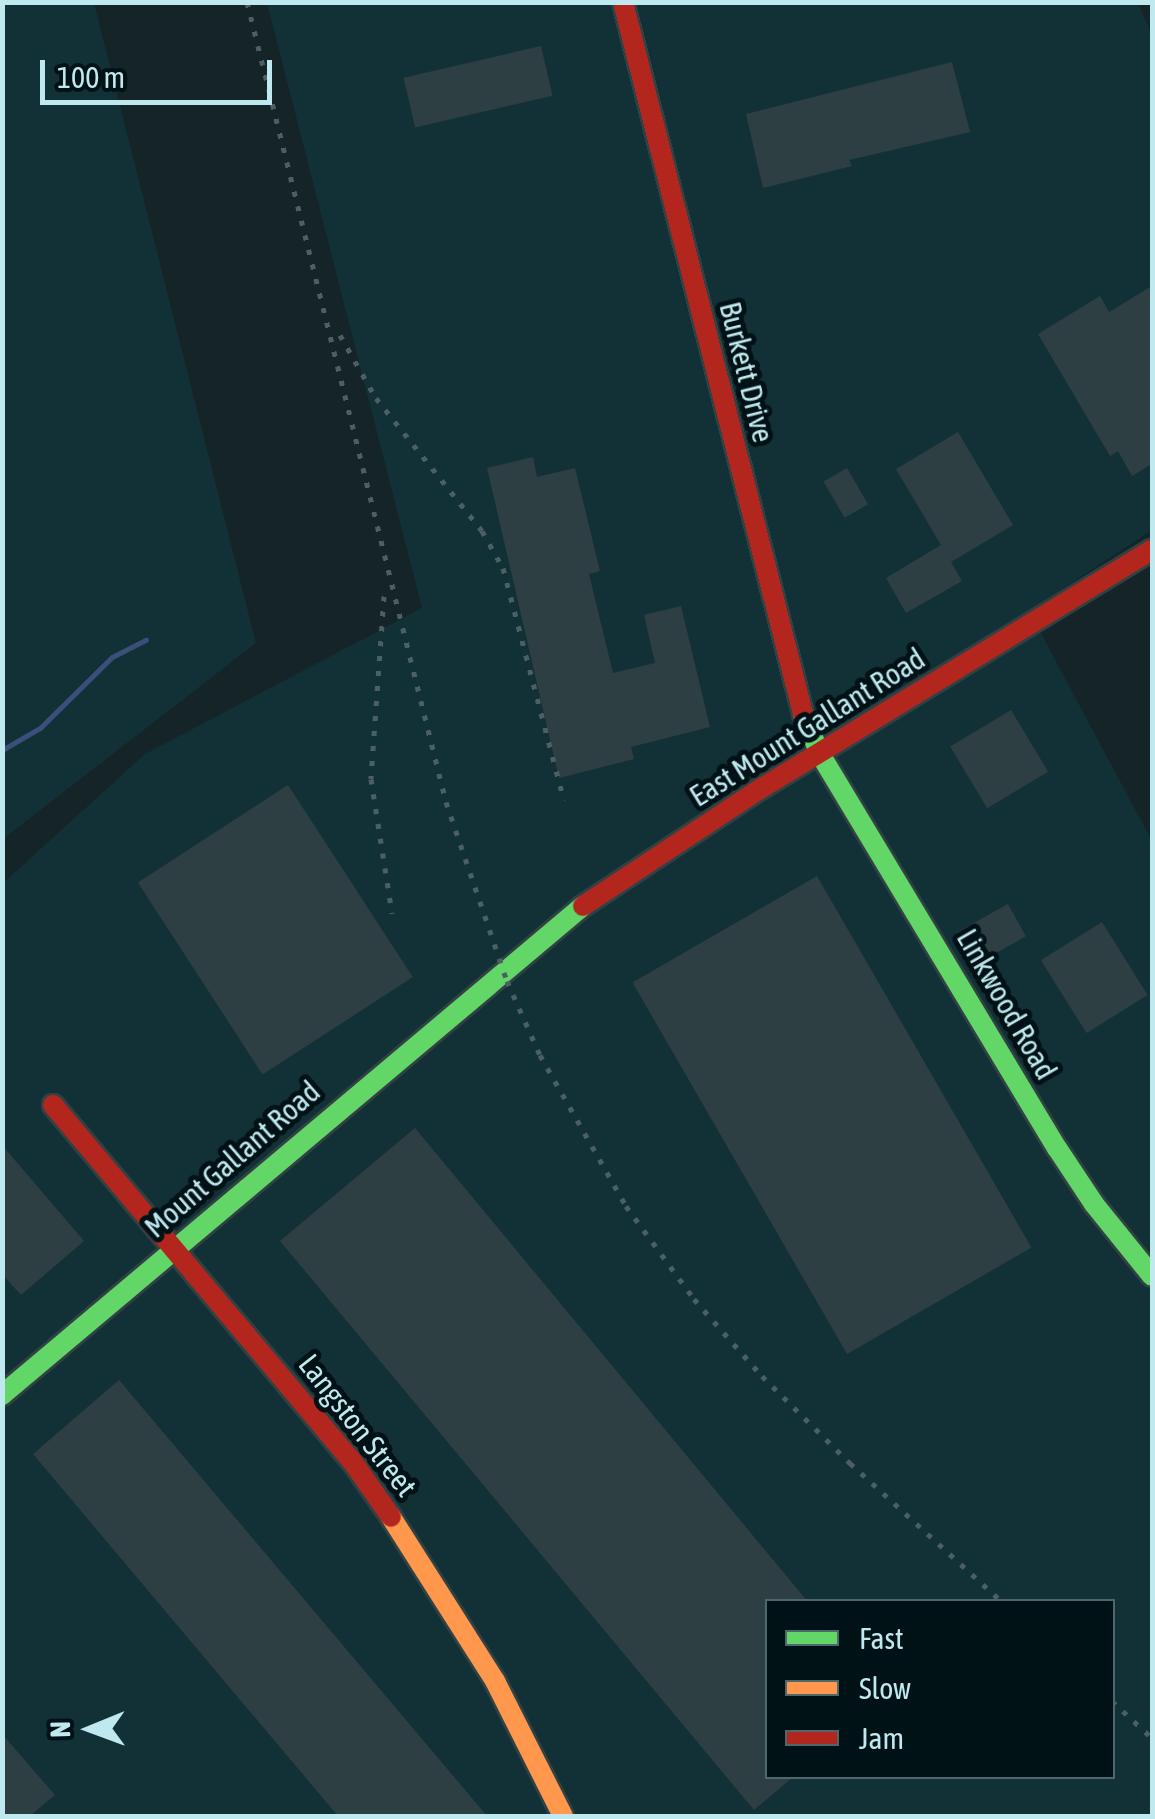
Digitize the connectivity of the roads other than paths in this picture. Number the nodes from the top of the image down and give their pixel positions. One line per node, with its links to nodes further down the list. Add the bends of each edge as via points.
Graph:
1 (623, 2): 3 (street, Burkett Drive, via 799,704)
2 (1152, 550): 3 (street, East Mount Gallant Road)
3 (820, 754): 4 (street, East Mount Gallant Road, via 558,922); 7 (street, Linkwood Road, via 1056,1148)
4 (502, 968): 6 (street, Mount Gallant Road)
5 (53, 1106): 6 (street, Langston Street)
6 (176, 1247): 8 (street, Mount Gallant Road); 9 (street, Langston Street, via 352,1461 430,1574 495,1681)
7 (1152, 1276)
8 (2, 1396)
9 (563, 1816)

